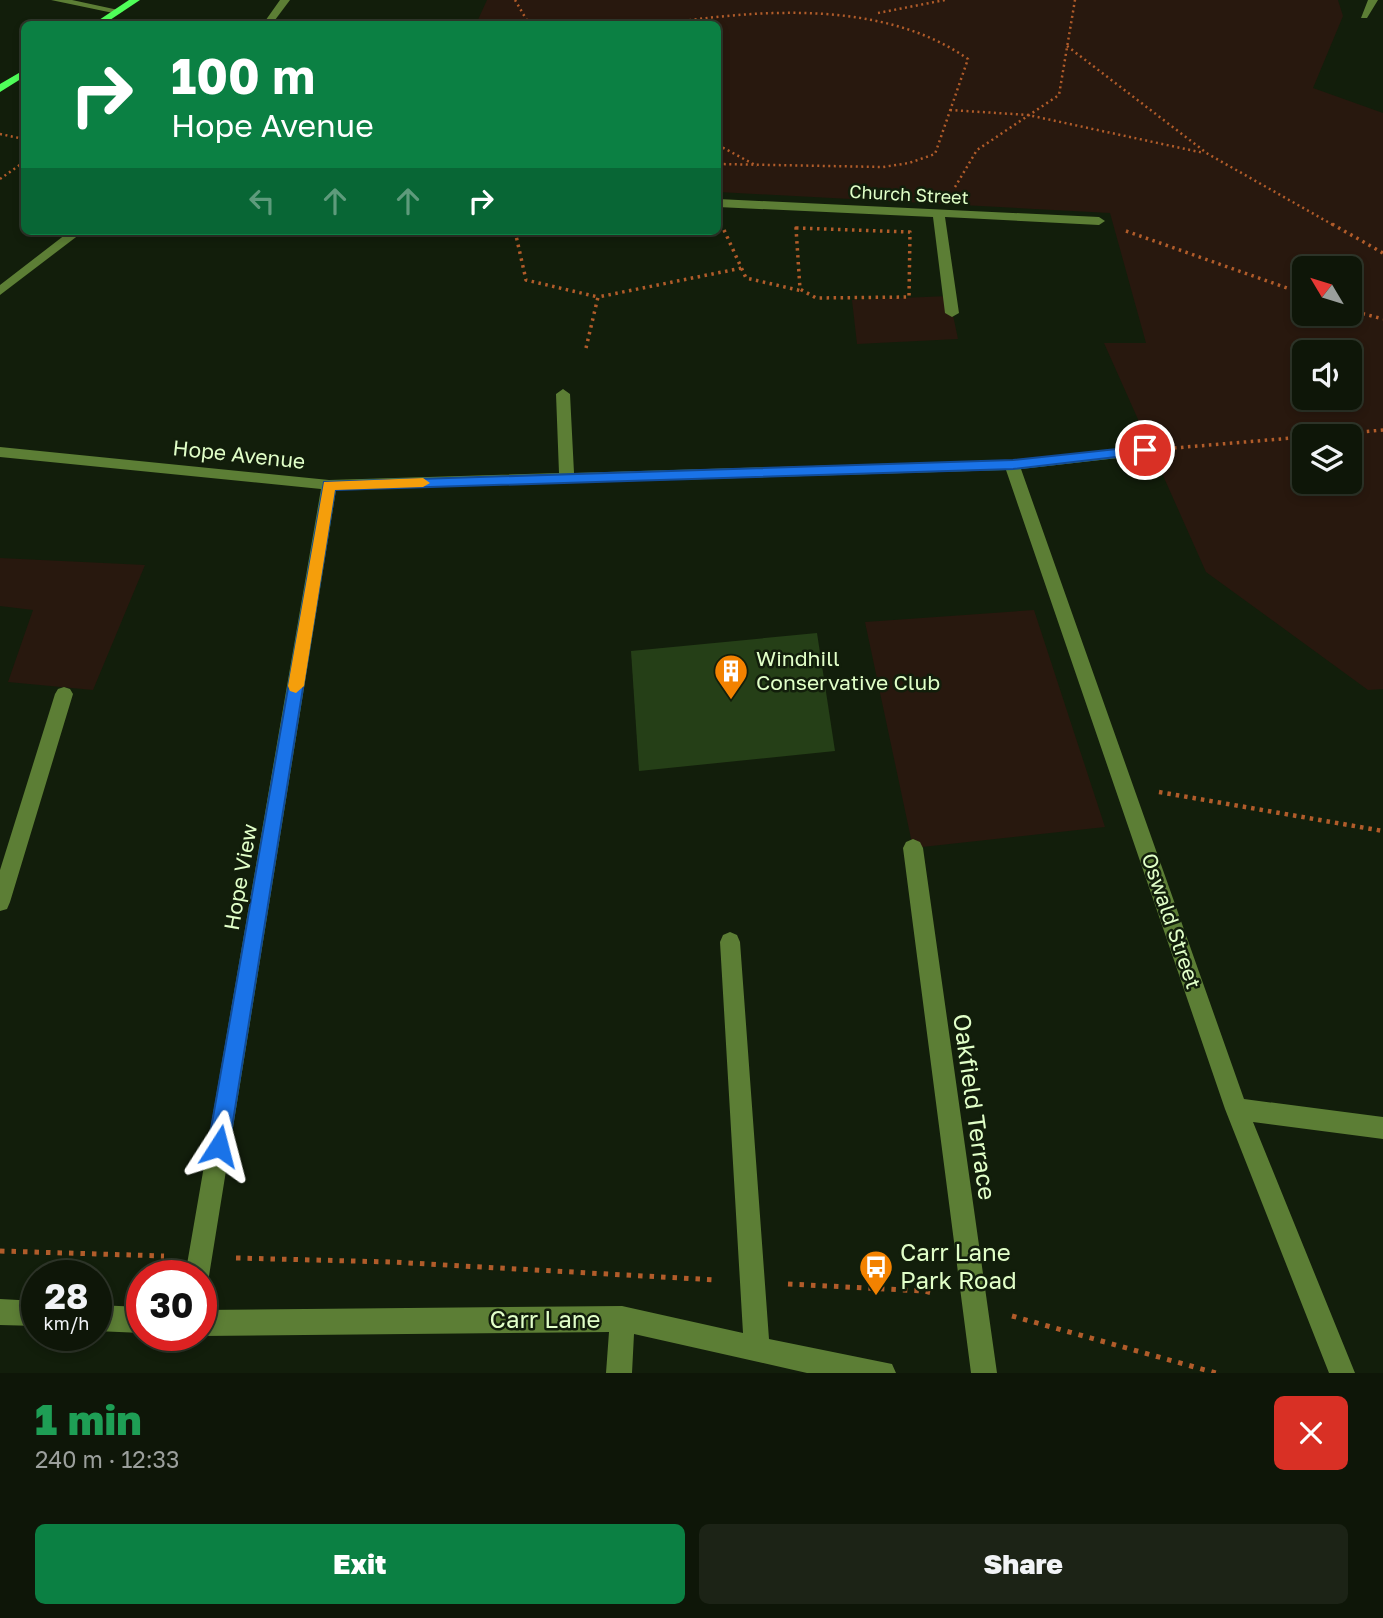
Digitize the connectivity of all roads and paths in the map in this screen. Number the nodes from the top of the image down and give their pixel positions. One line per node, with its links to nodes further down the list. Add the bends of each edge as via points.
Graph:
1 (56, 0): 9 (street)
2 (135, 0): 9 (main road)
3 (285, 0): 12 (street)
4 (515, 0): 13 (path)
5 (945, 0): 18 (path, via 877,14 952,44 968,59)
6 (1075, 0): 15 (path)
7 (1373, 0): 10 (street)
8 (824, 8): 14 (path)
9 (118, 11): 11 (main road)
10 (1364, 16)
11 (103, 21)
12 (269, 21)
13 (527, 21)
14 (684, 21)
15 (1067, 46): 19 (path, via 1059,95); 23 (path)
16 (21, 75): 17 (main road)
17 (0, 89)
18 (950, 110): 19 (path); 26 (path, via 935,155 909,163)
19 (1028, 115): 23 (path); 29 (path, via 977,150)
20 (0, 134): 21 (path)
21 (21, 138)
22 (721, 147): 26 (path)
23 (1208, 154): 34 (path)
24 (21, 164): 27 (path)
25 (721, 164): 26 (path)
26 (760, 167)
27 (0, 179)
28 (721, 203): 29 (street, Church Street)
29 (939, 214): 30 (street, Church Street); 40 (street)
30 (1099, 221): 36 (path)
31 (722, 227): 35 (path)
32 (73, 235): 37 (street)
33 (516, 235): 39 (path, via 526,280)
34 (1383, 253)
35 (742, 268): 38 (path, via 746,278); 39 (path)
36 (1292, 290)
37 (0, 291)
38 (804, 291): 38 (path, via 816,298 909,297 910,232 796,228 800,289)
39 (598, 297): 43 (path)
40 (951, 313)
41 (1362, 313): 42 (path)
42 (1383, 319)
43 (586, 348)
44 (564, 394): 51 (street)
45 (1383, 430): 46 (path)
46 (1362, 432)
47 (1292, 438): 48 (path)
48 (1145, 450): 50 (street, Hope Avenue)
49 (0, 452): 52 (street, Hope Avenue)
50 (1013, 465): 51 (street, Hope Avenue); 54 (street, Oswald Street)
51 (567, 478): 52 (street, Hope Avenue)
52 (329, 485): 61 (street, Hope View)
53 (64, 694): 57 (street)
54 (1124, 785): 55 (path); 59 (street, Oswald Street)
55 (1383, 831)
56 (913, 848): 70 (street, Oakfield Terrace)
57 (0, 902)
58 (730, 942): 66 (street)
59 (1236, 1109): 60 (street); 71 (street, Oswald Street)
60 (1383, 1128)
61 (200, 1260)
62 (0, 1312): 63 (street)
63 (21, 1313)
64 (622, 1319): 65 (street, Carr Lane); 66 (street, Carr Lane); 68 (street)
65 (217, 1323)
66 (757, 1349): 67 (street, Carr Lane)
67 (833, 1370): 69 (street, Carr Lane)
68 (619, 1373)
69 (883, 1373)
70 (984, 1373)
71 (1342, 1373)

